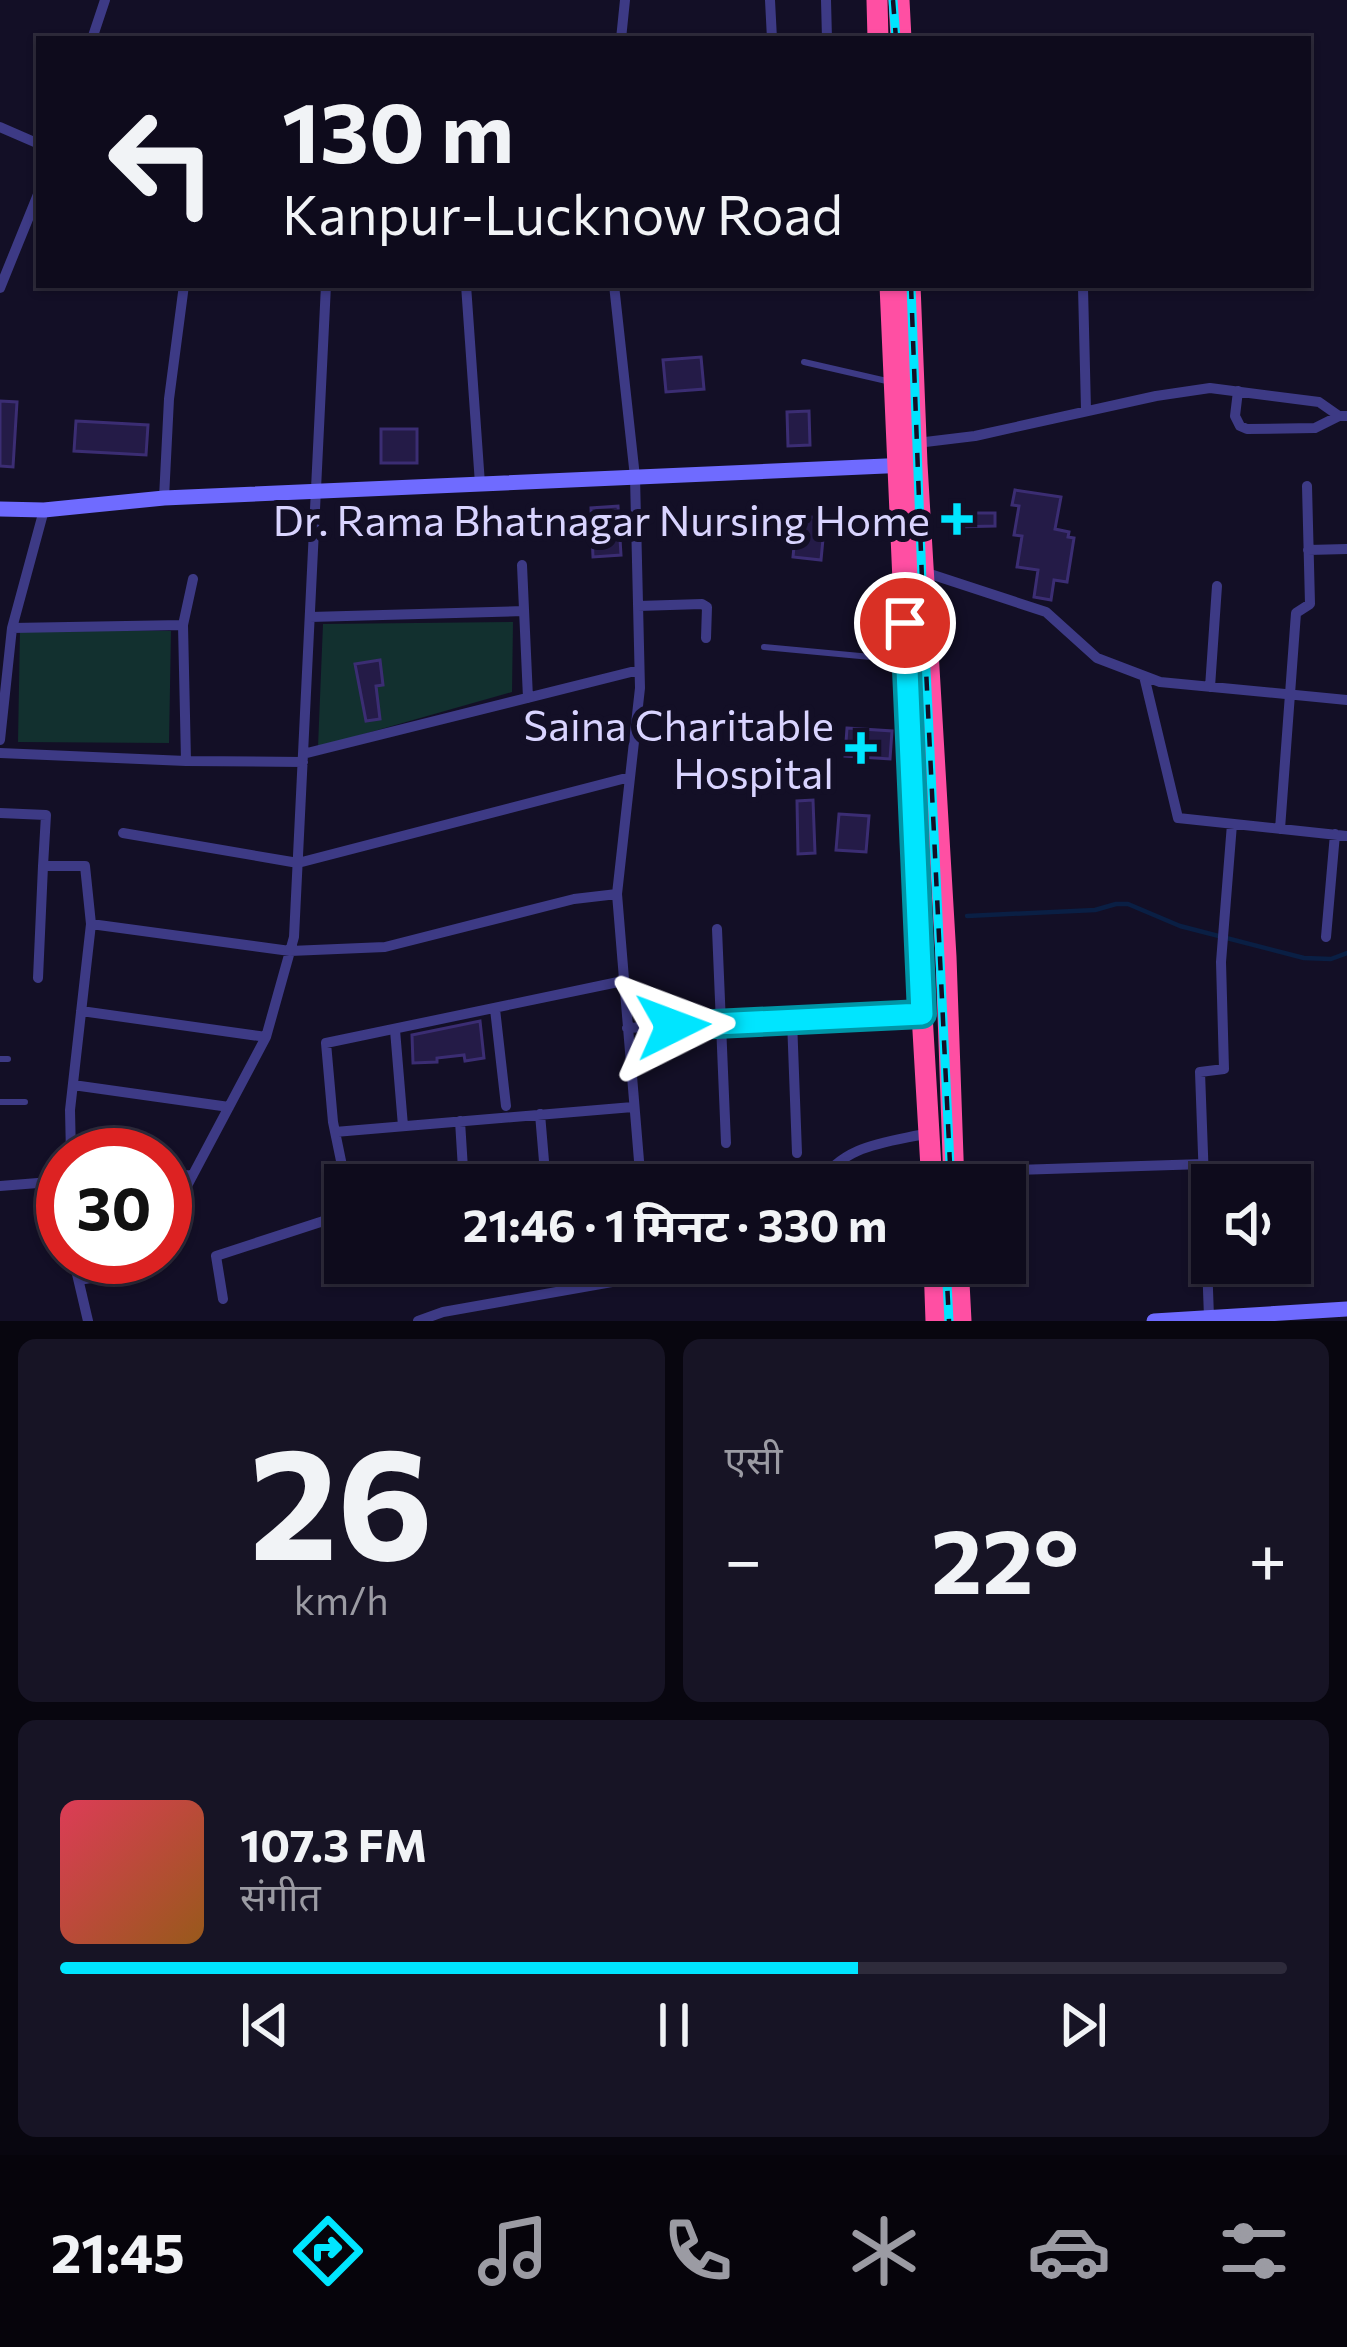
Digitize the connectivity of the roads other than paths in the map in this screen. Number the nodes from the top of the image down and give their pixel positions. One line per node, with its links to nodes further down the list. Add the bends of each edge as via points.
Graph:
1 (105, 0): 7 (street)
2 (625, 0): 8 (street)
3 (770, 0): 9 (street)
4 (826, 0): 10 (street)
5 (877, 0): 11 (highway)
6 (899, 0): 12 (highway)
7 (93, 36)
8 (620, 36)
9 (772, 36)
10 (827, 36)
11 (878, 36)
12 (901, 36)
13 (0, 127): 14 (street)
14 (36, 143)
15 (36, 200): 16 (street)
16 (0, 287)
17 (184, 288): 34 (street)
18 (326, 288): 33 (street)
19 (466, 288): 31 (street)
20 (614, 288): 30 (street)
21 (890, 288): 25 (highway)
22 (910, 288): 29 (highway)
23 (1083, 288): 27 (street)
24 (804, 362): 25 (lane)
25 (895, 383): 29 (highway)
26 (1238, 391): 27 (street, via 1210,388); 28 (street, via 1319,402); 28 (street, via 1235,416 1247,429 1315,428)
27 (1086, 410): 29 (street)
28 (1343, 416)
29 (910, 458): 30 (street); 40 (highway); 50 (highway)
30 (635, 477): 31 (street); 43 (street)
31 (480, 484): 33 (street)
32 (1306, 486): 38 (street)
33 (316, 491): 34 (street); 45 (street)
34 (164, 498): 36 (street)
35 (0, 509): 36 (street)
36 (44, 510): 47 (street)
37 (1347, 549): 38 (street)
38 (1308, 550): 54 (street, via 1310,604 1296,613)
39 (522, 565): 44 (street)
40 (923, 572): 52 (street, via 1046,612 1096,658); 104 (highway)
41 (193, 579): 46 (street)
42 (1217, 586): 53 (street)
43 (638, 607): 48 (street, via 702,604); 51 (street)
44 (524, 611): 45 (street); 55 (street)
45 (310, 617): 59 (street)
46 (183, 625): 47 (street); 60 (street)
47 (12, 628): 57 (street)
48 (706, 638)
49 (764, 647): 50 (lane)
50 (907, 660): 78 (highway)
51 (639, 670): 55 (street); 61 (street)
52 (1144, 676): 53 (street); 63 (street, via 1178,818)
53 (1210, 687): 54 (street)
54 (1289, 694): 56 (street); 64 (street)
55 (527, 698): 59 (street)
56 (1347, 700)
57 (0, 740)
58 (0, 753): 60 (street)
59 (303, 758): 60 (street); 67 (street)
60 (186, 761)
61 (630, 777): 67 (street); 69 (street)
62 (0, 813): 68 (street, via 46,815)
63 (1232, 824): 64 (street); 105 (street, via 1222,937 1224,1069 1200,1072)
64 (1280, 829): 66 (street)
65 (123, 833): 67 (street)
66 (1341, 835): 72 (street)
67 (298, 863): 73 (street)
68 (43, 866): 70 (street, via 85,866); 74 (street)
69 (617, 894): 73 (street, via 386,947); 75 (street)
70 (91, 924): 73 (street); 77 (street)
71 (717, 929): 80 (street)
72 (1326, 938)
73 (290, 951): 83 (street)
74 (38, 978)
75 (623, 981): 76 (street); 81 (street)
76 (495, 1009): 82 (street); 87 (street)
77 (81, 1011): 83 (street); 84 (street)
78 (922, 1014): 79 (street); 95 (highway)
79 (793, 1020): 80 (street); 97 (street)
80 (719, 1023): 81 (street); 96 (street)
81 (627, 1028): 89 (street)
82 (394, 1030): 92 (street); 94 (street, via 326,1043)
83 (266, 1037): 88 (street)
84 (73, 1085): 88 (street); 93 (street)
85 (0, 1102): 86 (lane)
86 (25, 1102)
87 (506, 1106)
88 (229, 1107): 108 (street)
89 (633, 1107): 90 (street); 101 (street)
90 (540, 1114): 91 (street); 100 (street)
91 (460, 1121): 92 (street); 99 (street)
92 (403, 1126): 94 (street)
93 (70, 1128)
94 (335, 1132): 98 (street)
95 (931, 1133): 102 (street); 103 (highway)
96 (725, 1143)
97 (797, 1153)
98 (342, 1164)
99 (462, 1164)
100 (544, 1164)
101 (638, 1164)
102 (833, 1164)
103 (932, 1164)
104 (953, 1164)
105 (1204, 1164)
106 (1191, 1165): 107 (street)
107 (1026, 1175)
108 (192, 1176)
109 (36, 1183): 110 (street)
110 (0, 1186)
111 (324, 1221): 117 (street, via 216,1256)
112 (80, 1284): 121 (street)
113 (583, 1284): 119 (street)
114 (935, 1284): 123 (highway)
115 (959, 1284): 124 (highway)
116 (1208, 1284): 120 (street)
117 (223, 1299)
118 (1347, 1309): 120 (street)
119 (441, 1317): 122 (street)
120 (1209, 1318): 125 (street)
121 (88, 1321)
122 (418, 1321)
123 (936, 1321)
124 (961, 1321)
125 (1154, 1321)

